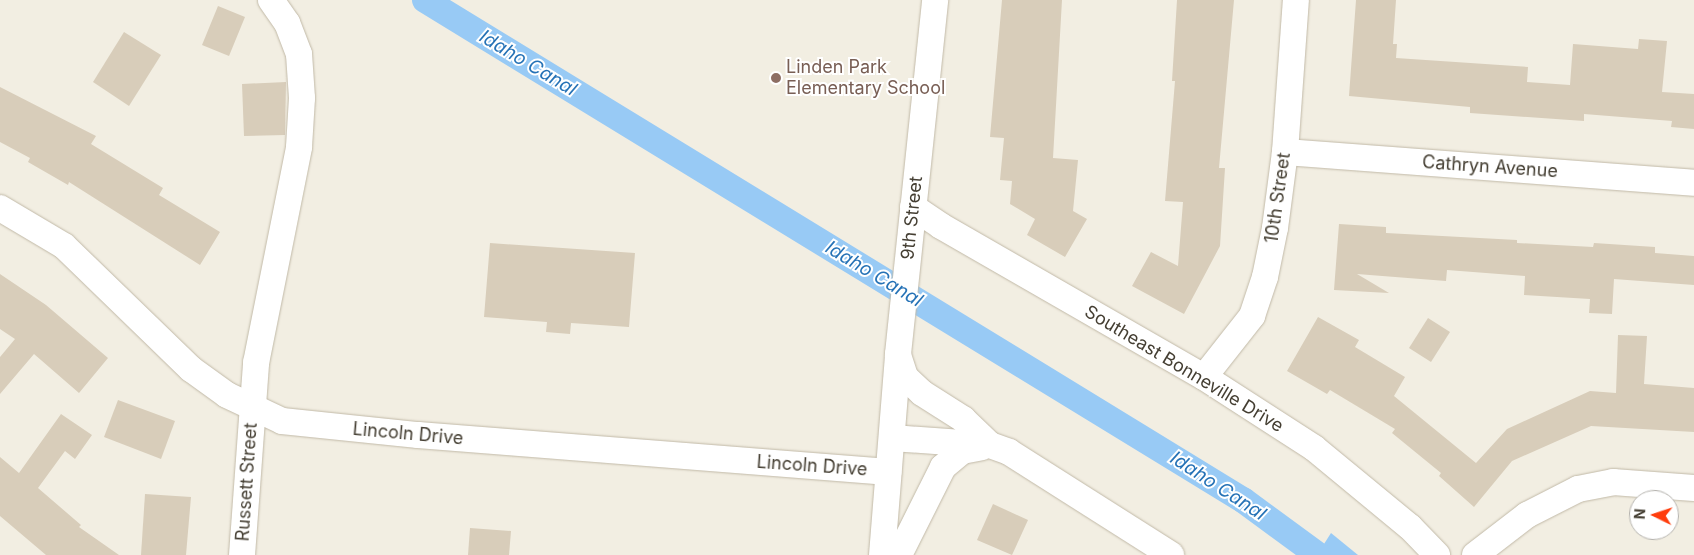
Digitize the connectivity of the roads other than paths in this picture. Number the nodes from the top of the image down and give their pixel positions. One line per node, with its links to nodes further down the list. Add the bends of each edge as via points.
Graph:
1 (271, 0): 10 (street, Russett Street, via 287,23 300,54 302,98 299,147 256,363)
2 (935, 0): 6 (street, 9th Street)
3 (1296, 0): 4 (street, 10th Street)
4 (1285, 152): 5 (street, Cathryn Avenue); 9 (street, 10th Street, via 1275,228 1252,316)
5 (1694, 183)
6 (913, 207): 8 (street, 9th Street); 9 (street, Southeast Bonneville Drive, via 940,226)
7 (0, 208): 10 (street, Lincoln Drive, via 64,246 192,369)
8 (898, 354): 11 (street, 9th Street); 12 (street, via 904,377 922,393 963,419)
9 (1204, 377): 20 (street, Southeast Bonneville Drive, via 1314,448 1410,527)
10 (253, 409): 13 (street, Lincoln Drive, via 282,421 306,425); 16 (street, Russett Street)
11 (892, 438): 12 (street); 13 (street, 9th Street)
12 (990, 445): 15 (street, via 1008,452); 18 (street, via 962,451 943,467)
13 (889, 472): 17 (street, 9th Street)
14 (1694, 488): 21 (street, via 1613,482 1578,489 1527,515)
15 (1138, 547): 19 (street)
16 (242, 555)
17 (882, 555)
18 (899, 555)
19 (1171, 555)
20 (1437, 555)
21 (1475, 555)

